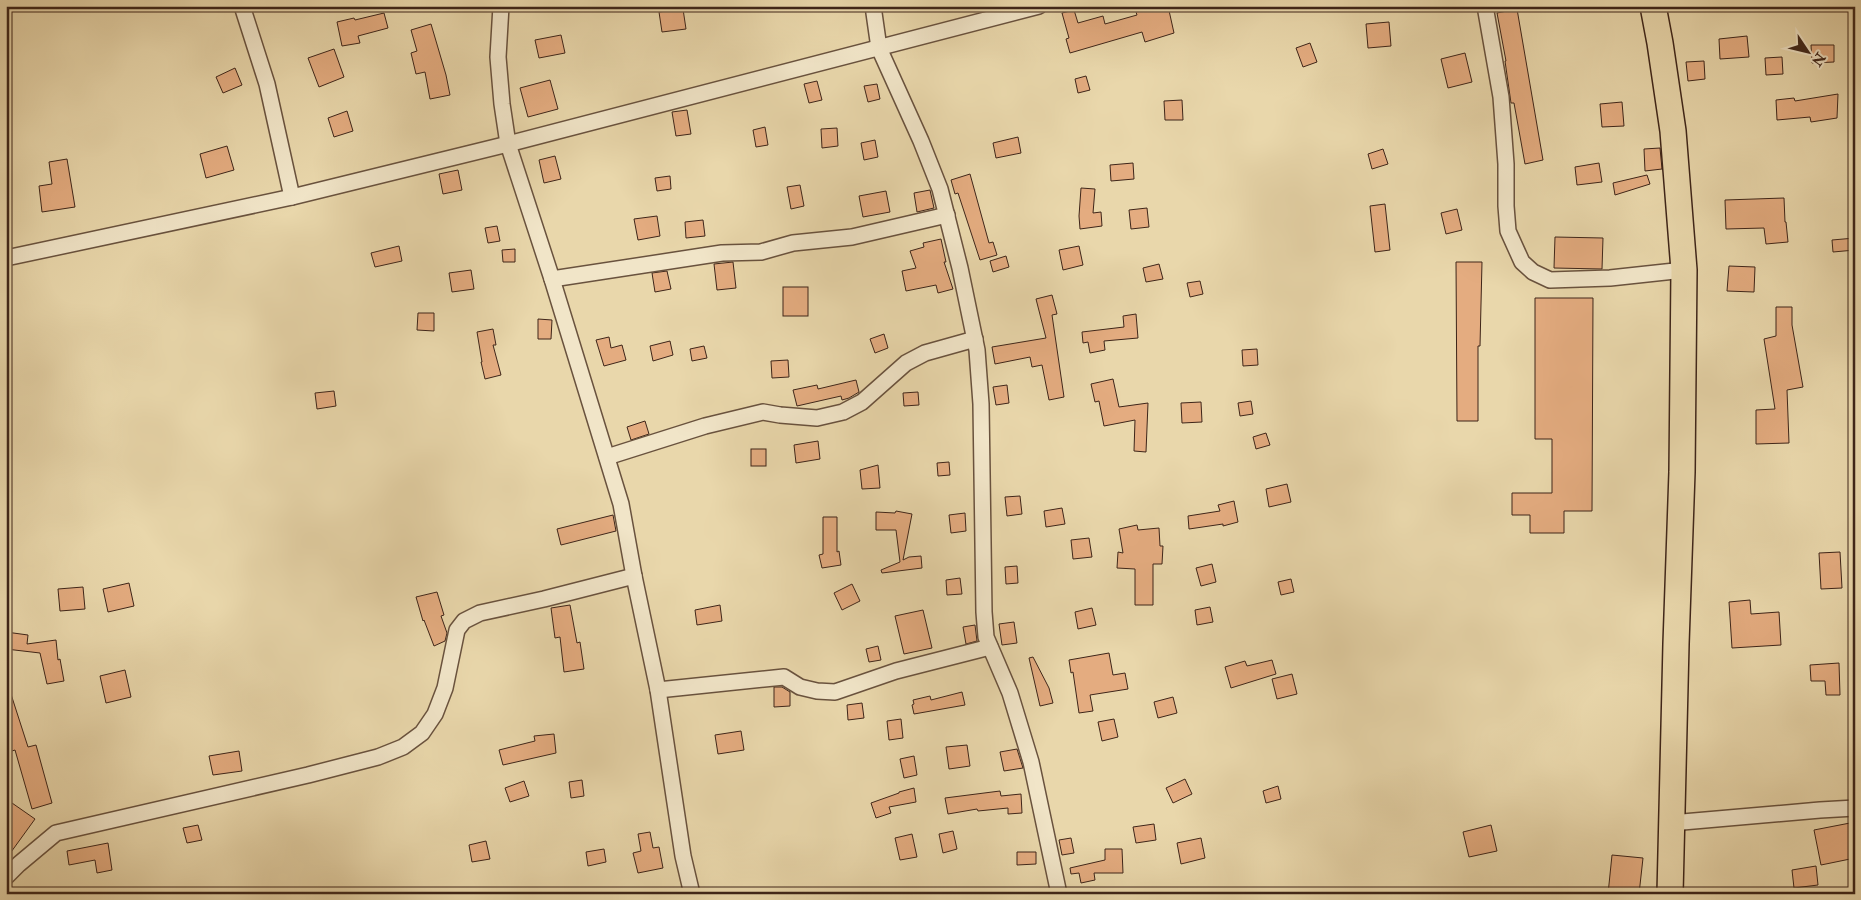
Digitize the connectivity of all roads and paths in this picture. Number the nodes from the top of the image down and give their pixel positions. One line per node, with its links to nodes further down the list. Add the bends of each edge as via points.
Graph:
1 (242, 6): 9 (street, via 267,84)
2 (501, 6): 8 (street, via 498,57)
3 (873, 6): 7 (street)
4 (1039, 6): 7 (street)
5 (1485, 6): 12 (street, via 1501,96 1508,231 1522,262 1550,280)
6 (1653, 6): 12 (main road, via 1673,131)
7 (879, 48): 8 (street); 10 (street, via 921,141)
8 (508, 144): 9 (street); 13 (street)
9 (292, 197): 11 (street)
10 (947, 215): 13 (street, via 852,236 793,243 761,252 722,253); 14 (street)
11 (6, 258)
12 (1684, 270): 20 (main road, via 1682,472)
13 (552, 279): 15 (street)
14 (975, 340): 15 (street, via 925,353 906,363 862,402 843,412 817,418 763,412 705,426); 17 (street, via 981,404 984,612)
15 (606, 458): 16 (street, via 621,504)
16 (634, 576): 18 (street); 21 (street, via 480,613 464,621 457,630 445,688 435,714 422,734 404,747 334,768 56,833)
17 (990, 647): 18 (street, via 896,671 834,692 800,687 784,677); 23 (street, via 1010,693 1031,762)
18 (658, 690): 22 (street, via 683,856)
19 (1855, 808): 20 (street)
20 (1671, 822): 24 (main road)
21 (6, 877)
22 (692, 894)
23 (1059, 894)
24 (1670, 894)

